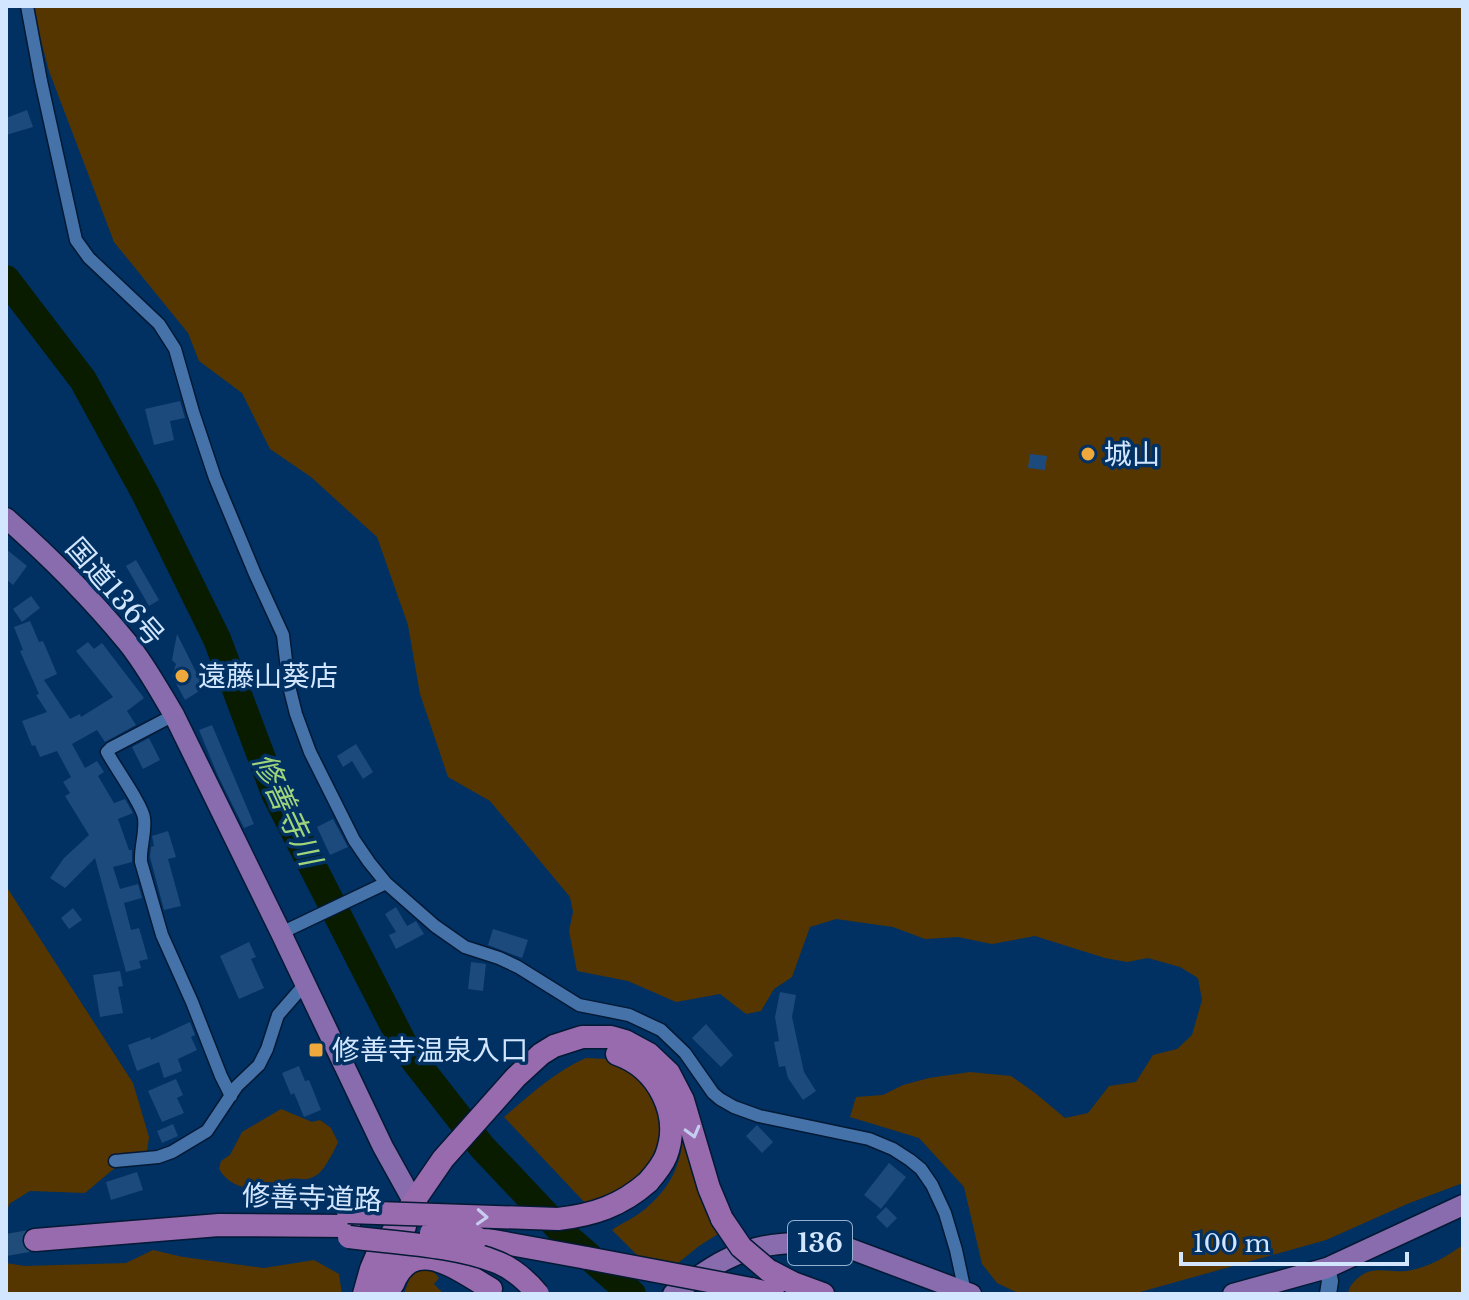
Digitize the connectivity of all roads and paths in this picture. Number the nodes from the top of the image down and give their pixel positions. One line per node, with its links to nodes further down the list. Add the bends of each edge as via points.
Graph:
1 (27, 6): 4 (street, via 76,240 159,324 175,349 215,478 283,635 289,686 310,752 354,840)
2 (6, 518): 3 (highway, 国道136号, via 51,558 128,644)
3 (174, 715): 5 (highway, 国道136号); 7 (street, via 107,752 143,811 141,862 162,935)
4 (386, 883): 5 (street); 18 (street, via 465,947 518,967 579,1005 629,1015 661,1030 713,1093 734,1107 869,1139 910,1160 932,1185 945,1213)
5 (288, 930): 6 (highway, 国道136号)
6 (305, 984): 7 (street, via 278,1015 259,1065); 10 (highway, 国道136号)
7 (231, 1096): 9 (street, via 207,1131 172,1152)
8 (490, 1112): 10 (highway); 12 (highway, one-way to 8, bridge, via 558,1219 595,1213 648,1182 666,1156 671,1126 666,1100 650,1075 627,1057 598,1050 555,1061); 23 (highway, one-way to 23, bridge, via 528,1065 554,1046 596,1036 638,1047 660,1063 676,1086 709,1188 741,1247 768,1270)
9 (115, 1161)
10 (413, 1201): 16 (highway, 国道136号); 19 (highway, via 377,1255); 20 (highway)
11 (1463, 1205): 15 (highway)
12 (349, 1225): 13 (highway, 修善寺道路, via 247,1225); 13 (highway, via 306,1234); 17 (highway, 修善寺道路, bridge, via 477,1238); 21 (highway, bridge, via 481,1256 512,1270)
13 (99, 1235): 14 (highway, 修善寺道路)
14 (35, 1240)
15 (1327, 1268): 24 (highway); 25 (street)
16 (495, 1291): 20 (highway, via 449,1265 421,1258 400,1269)
17 (762, 1292)
18 (968, 1293): 22 (highway, 136, via 851,1249 797,1243 739,1254)
19 (364, 1294)
20 (387, 1294)
21 (538, 1294)
22 (673, 1294)
23 (823, 1294)
24 (1233, 1294)
25 (1328, 1294)

